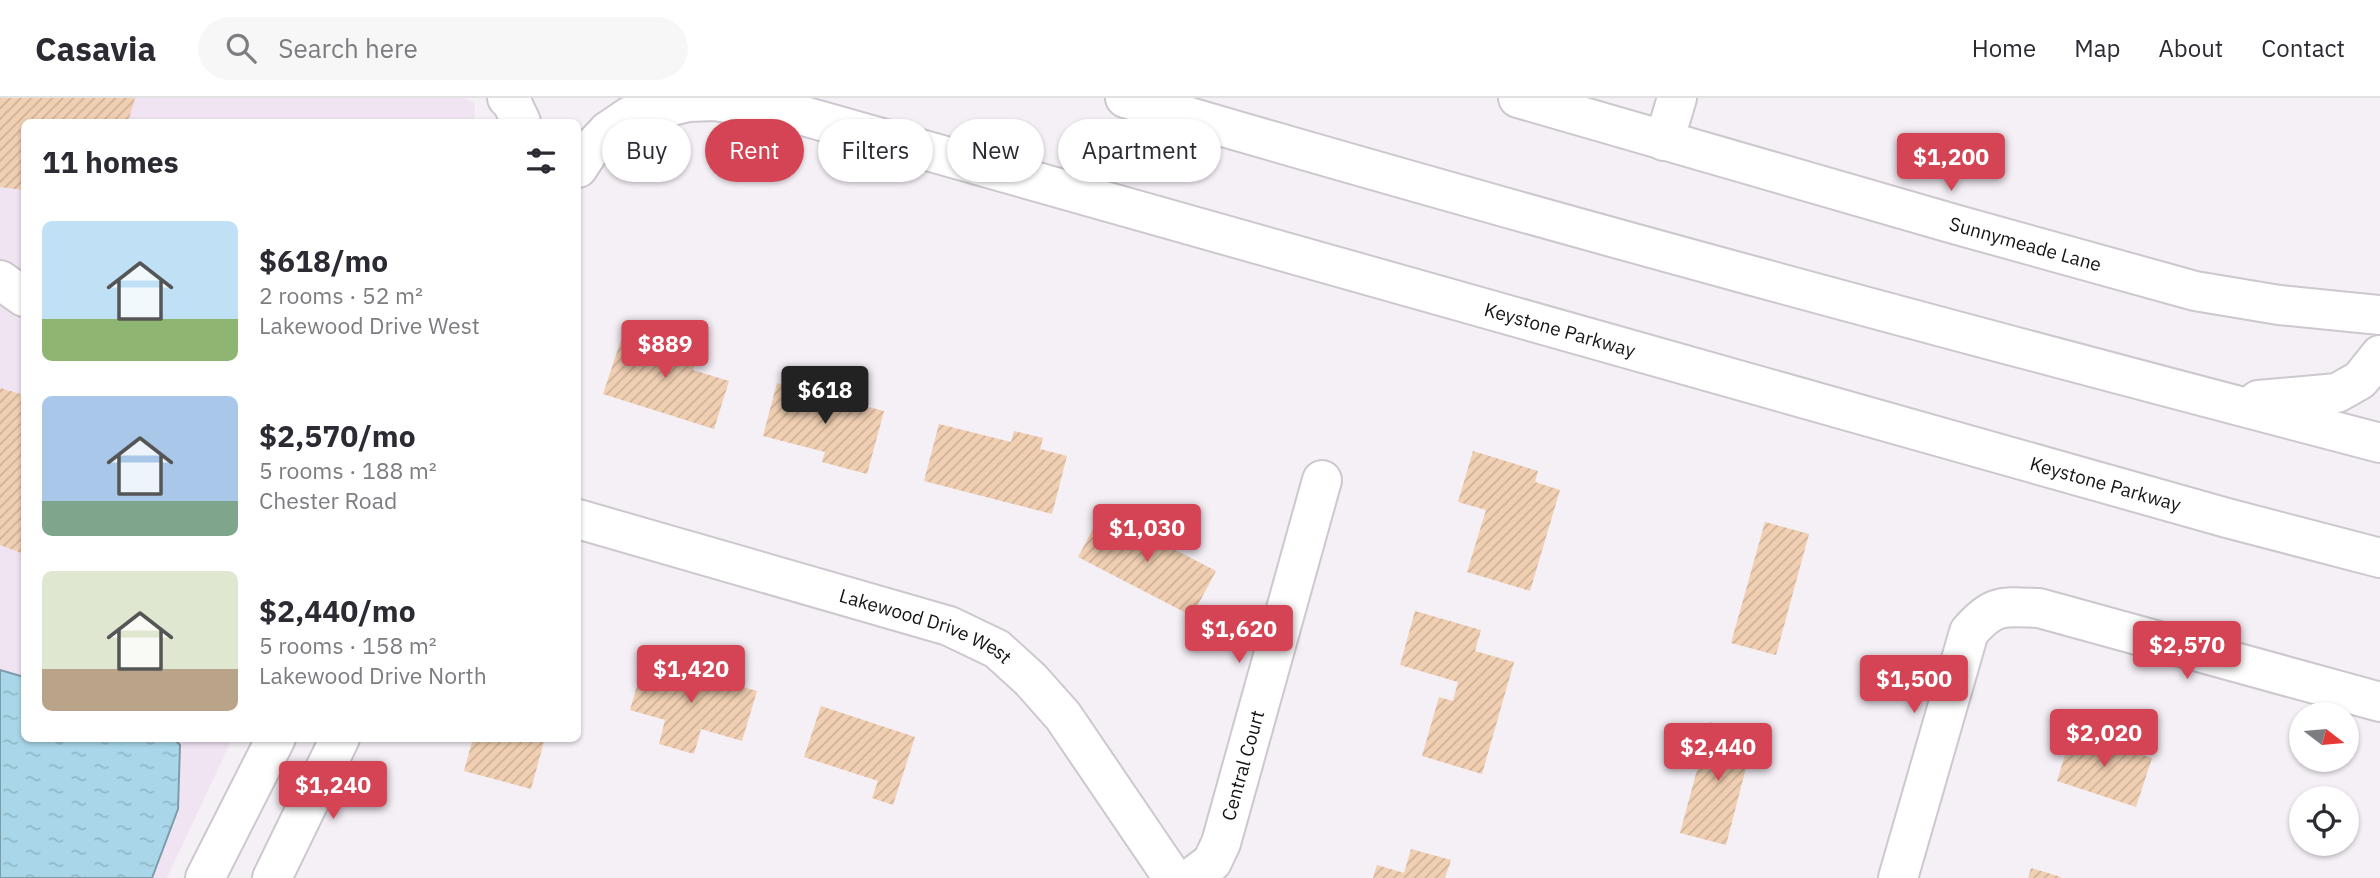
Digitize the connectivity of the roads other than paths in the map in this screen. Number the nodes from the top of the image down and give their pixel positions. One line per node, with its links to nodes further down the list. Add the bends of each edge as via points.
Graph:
1 (507, 98): 8 (main road)
2 (740, 98): 7 (main road, Keystone Parkway)
3 (1125, 98): 15 (main road, via 1681,256)
4 (1518, 98): 9 (main road, Sunnymeade Lane)
5 (1676, 98): 9 (main road)
6 (614, 115): 7 (main road, via 716,101); 10 (main road)
7 (801, 116): 19 (main road, Keystone Parkway, via 2227,519)
8 (520, 119)
9 (1664, 141): 13 (main road, Sunnymeade Lane, via 2195,291)
10 (581, 163)
11 (0, 280): 12 (main road)
12 (21, 295)
13 (2380, 315)
14 (2380, 355): 15 (main road, via 2360,380 2337,393)
15 (2221, 402): 16 (main road)
16 (2380, 443)
17 (1322, 480): 26 (main road, Central Court, via 1221,843 1212,862)
18 (581, 520): 25 (main road, Lakewood Drive West, via 949,626 997,649 1063,716)
19 (2380, 558)
20 (2380, 702): 27 (main road, via 2039,608 2001,607 1983,616 1969,632)
21 (274, 742): 23 (main road)
22 (338, 742): 24 (main road)
23 (205, 878)
24 (272, 878)
25 (1173, 878)
26 (1191, 878)
27 (1898, 878)

